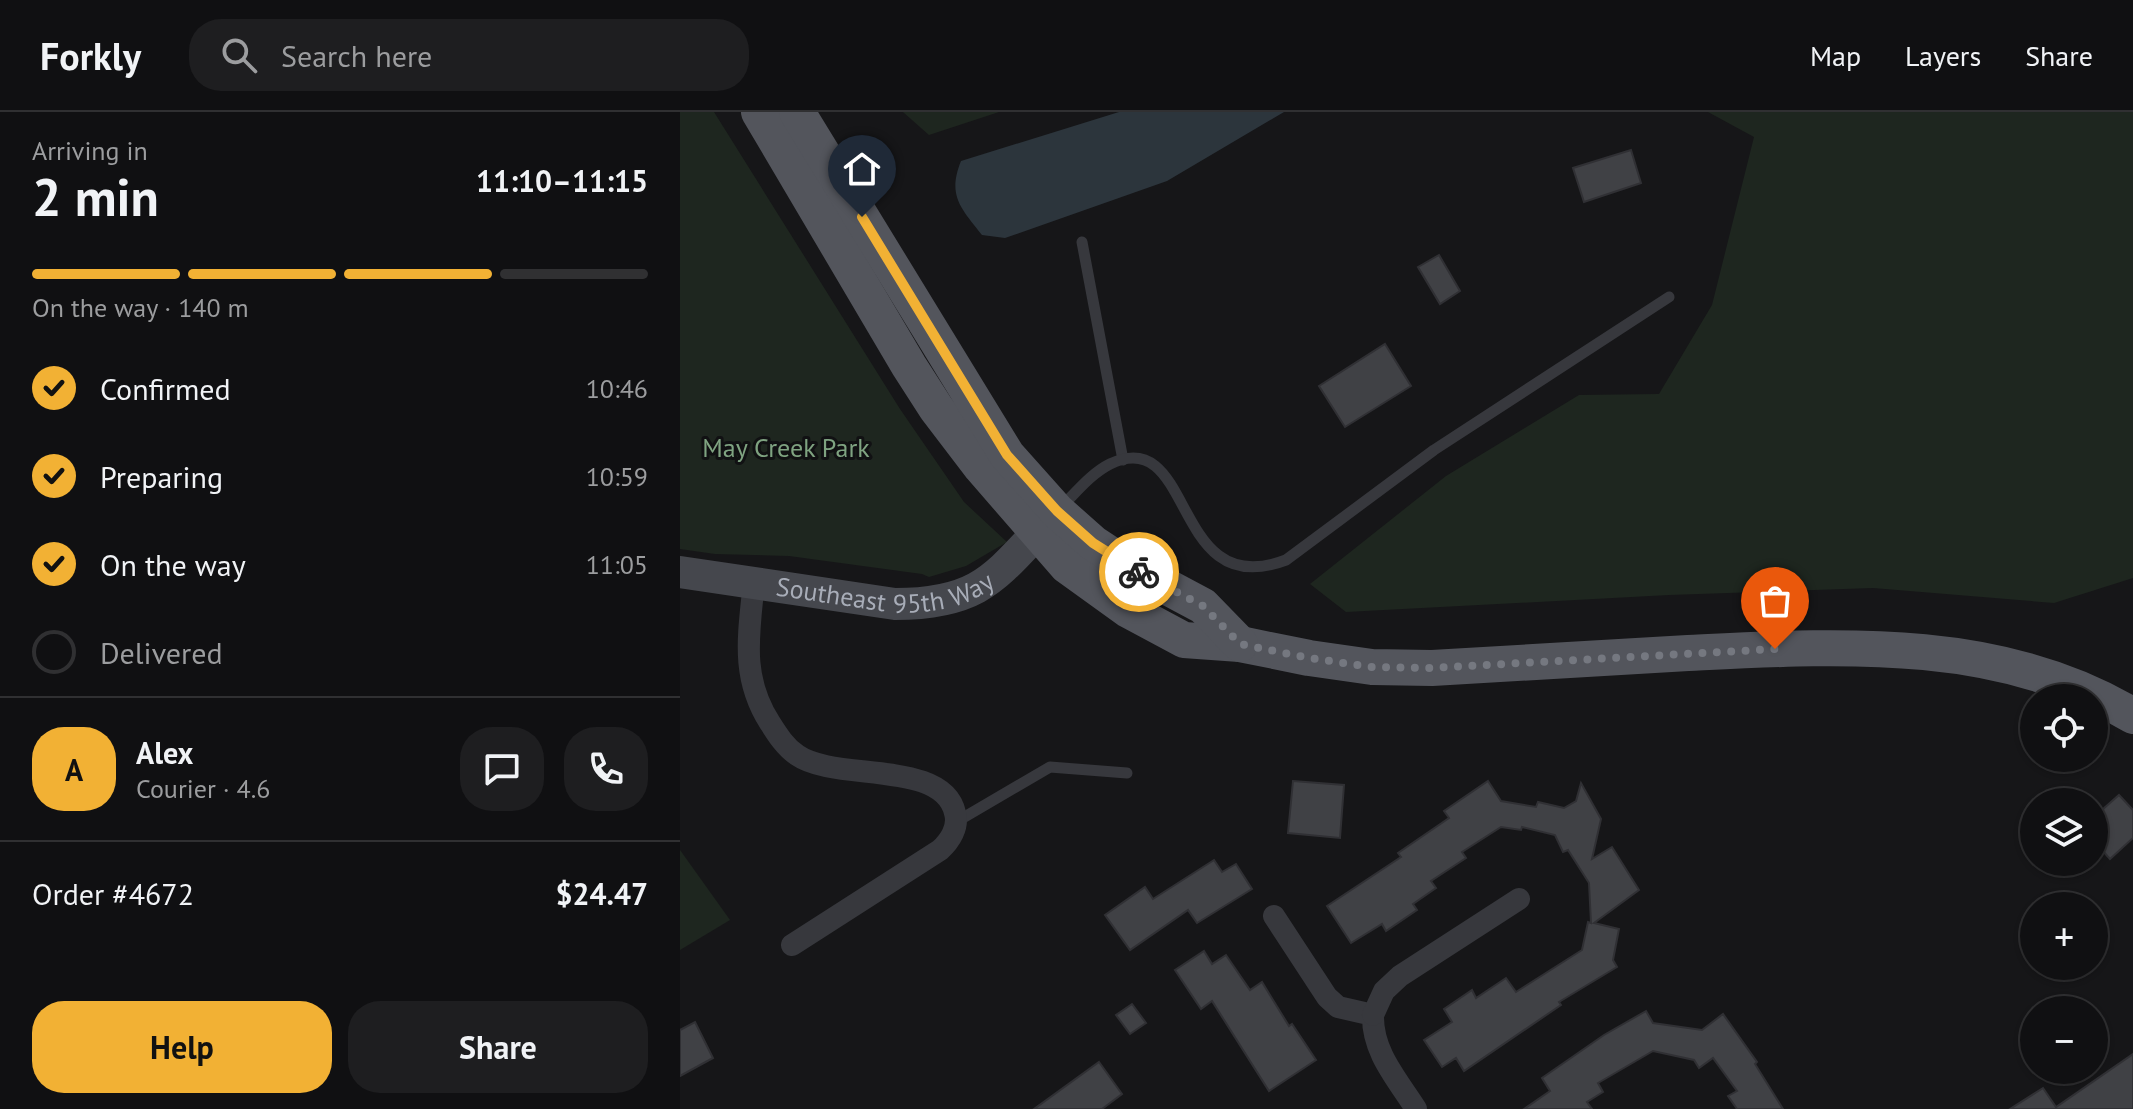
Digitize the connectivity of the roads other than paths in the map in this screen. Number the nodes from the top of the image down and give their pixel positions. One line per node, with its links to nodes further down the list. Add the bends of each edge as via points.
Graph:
1 (759, 112): 6 (main road, via 909,366 981,467)
2 (797, 112): 6 (main road)
3 (1082, 242): 5 (lane)
4 (1669, 297): 5 (lane, via 1434,450 1286,560 1266,567 1226,562 1198,535 1158,469 1137,458)
5 (1123, 460): 6 (lane, via 1095,474)
6 (1047, 522): 8 (street, Southeast 95th Way, via 988,583 929,604 895,604); 9 (main road, via 1203,606); 9 (main road, via 1067,566 1128,610 1184,640)
7 (680, 572): 8 (street, Southeast 95th Way)
8 (754, 581): 12 (street, via 749,669 758,705 784,744 797,756 823,766 927,783 950,799)
9 (1240, 644): 10 (main road, via 1372,667 1432,668 1802,647 1893,650 2027,669)
10 (2133, 716)
11 (1127, 773): 12 (lane, via 1050,767)
12 (956, 822): 15 (street, via 949,843 940,850)
13 (1519, 899): 16 (street, via 1400,976 1384,991)
14 (1274, 916): 16 (street, via 1327,997 1338,1007)
15 (792, 945)
16 (1373, 1015): 17 (street, via 1378,1050)
17 (1416, 1109)

